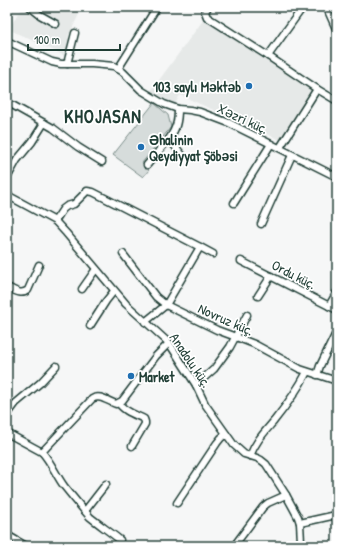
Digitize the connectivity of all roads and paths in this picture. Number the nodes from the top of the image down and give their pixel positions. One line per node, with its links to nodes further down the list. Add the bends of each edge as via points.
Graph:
1 (30, 7): 6 (street, via 40,16)
2 (157, 7): 12 (street)
3 (208, 7): 10 (street, via 205,12 207,17)
4 (303, 7): 10 (street)
5 (328, 7): 7 (street)
6 (56, 24)
7 (337, 31)
8 (75, 33): 11 (street)
9 (7, 41): 11 (street, via 52,62)
10 (268, 56): 13 (street)
11 (68, 64): 12 (street, via 108,65)
12 (118, 69): 16 (street, Xəzri küç., via 141,90)
13 (317, 89): 14 (street); 20 (street)
14 (337, 101)
15 (7, 102): 17 (street)
16 (178, 109): 18 (street, via 178,122); 19 (street, Xəzri küç., via 213,116)
17 (44, 123): 23 (street); 26 (street)
18 (169, 139): 22 (street); 24 (street)
19 (271, 144): 21 (street, Xəzri küç.); 28 (street)
20 (281, 146)
21 (292, 155): 25 (street, Xəzri küç.); 30 (street)
22 (183, 156)
23 (102, 162)
24 (148, 165)
25 (337, 176)
26 (7, 178)
27 (7, 195): 29 (street, Anadolu küç.)
28 (234, 203)
29 (55, 221): 31 (street, via 63,209 74,204 87,191 93,192); 36 (street, Anadolu küç.)
30 (261, 224)
31 (200, 247): 33 (street); 43 (street)
32 (123, 254): 43 (street, Novruz küç., via 156,296)
33 (213, 254)
34 (241, 261): 37 (street, Ordu küç.)
35 (39, 265): 38 (street, via 28,290 22,293)
36 (96, 269): 39 (street); 40 (street, Anadolu küç.)
37 (271, 276): 42 (street); 44 (street, Ordu küç.)
38 (7, 287)
39 (82, 289)
40 (114, 291): 47 (street, Anadolu küç.); 48 (street)
41 (337, 292): 44 (street)
42 (258, 296)
43 (166, 304): 47 (street); 50 (street, Novruz küç.)
44 (329, 306): 45 (street, Ordu küç.)
45 (337, 310)
46 (247, 315): 50 (street)
47 (146, 322): 51 (street, Anadolu küç.)
48 (90, 326)
49 (337, 331): 54 (street)
50 (236, 337): 53 (street, Novruz küç.); 56 (street, via 218,364)
51 (169, 343): 56 (street, Anadolu küç.); 57 (street)
52 (56, 366): 58 (street, via 16,403)
53 (307, 372): 54 (street, Novruz küç.); 63 (street, via 296,391 258,440)
54 (317, 375): 55 (street, Novruz küç.)
55 (337, 381)
56 (196, 385): 60 (street, Anadolu küç., via 205,404)
57 (119, 403): 61 (street, via 124,409 144,419 146,424); 62 (street, via 101,397 92,399)
58 (7, 415)
59 (7, 433): 62 (street)
60 (226, 434): 63 (street, Anadolu küç., via 238,450); 66 (street, via 217,443)
61 (132, 446)
62 (42, 452): 67 (street, via 57,476)
63 (250, 456): 65 (street, Anadolu küç., via 266,464)
64 (106, 484): 67 (street)
65 (286, 495): 69 (street, Anadolu küç.); 74 (street, via 262,508)
66 (177, 503)
67 (85, 511): 71 (street)
68 (336, 515): 69 (street)
69 (300, 523): 72 (street, Anadolu küç.)
70 (7, 535): 73 (street)
71 (120, 540)
72 (299, 544)
73 (26, 546)
74 (234, 546)

